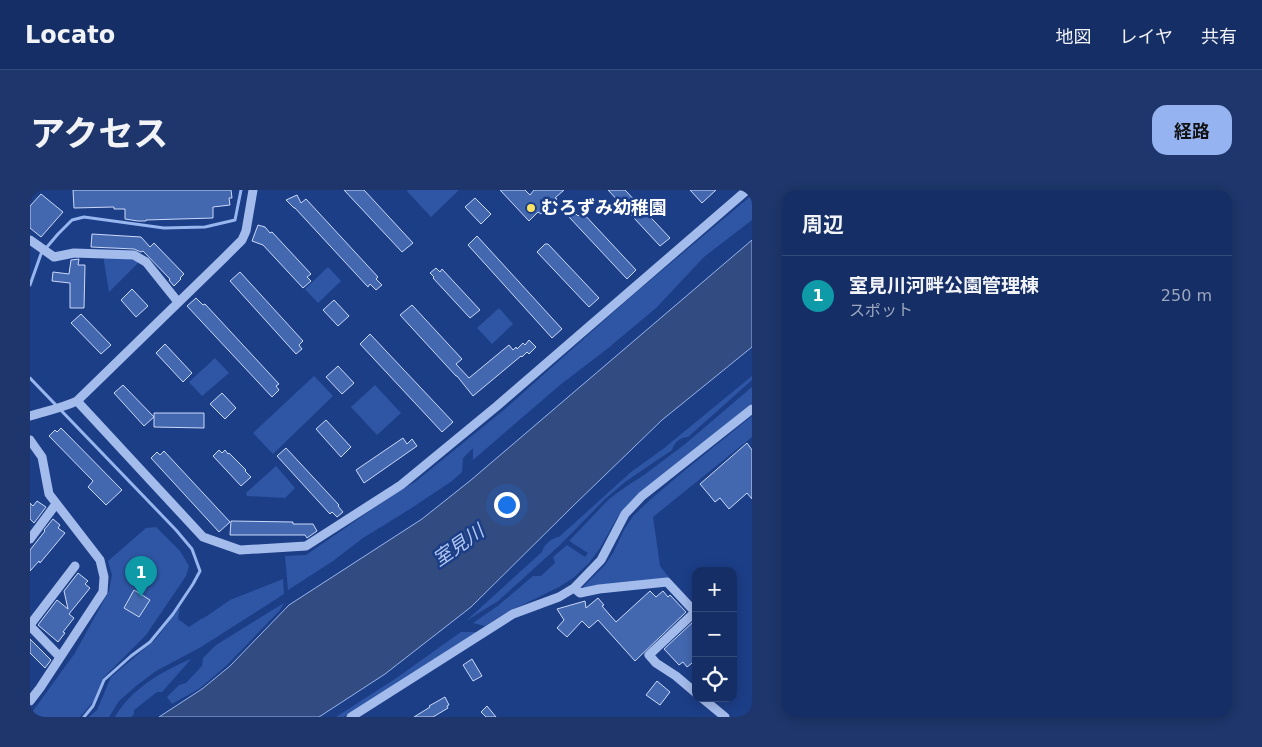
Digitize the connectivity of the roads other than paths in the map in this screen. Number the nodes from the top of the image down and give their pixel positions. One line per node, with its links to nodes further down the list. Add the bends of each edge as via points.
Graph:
1 (253, 190): 4 (street, via 242,240)
2 (747, 190): 5 (street, via 401,486 306,546 240,550 203,537)
3 (30, 240): 4 (street, via 54,256 74,253 134,255 146,262)
4 (178, 302): 5 (street)
5 (77, 401): 7 (street)
6 (752, 410): 12 (street, via 642,496 625,514 601,560)
7 (30, 416)
8 (30, 440): 9 (street, via 42,457 49,494)
9 (56, 504): 10 (street); 14 (street, via 100,560 104,577 103,592)
10 (30, 539)
11 (75, 566): 13 (street)
12 (574, 588): 15 (street, via 580,593 667,582 695,612 649,655); 18 (street, via 514,614)
13 (31, 630): 14 (street)
14 (60, 657): 16 (street)
15 (692, 690)
16 (30, 701)
17 (707, 702): 19 (street)
18 (351, 717)
19 (725, 717)

